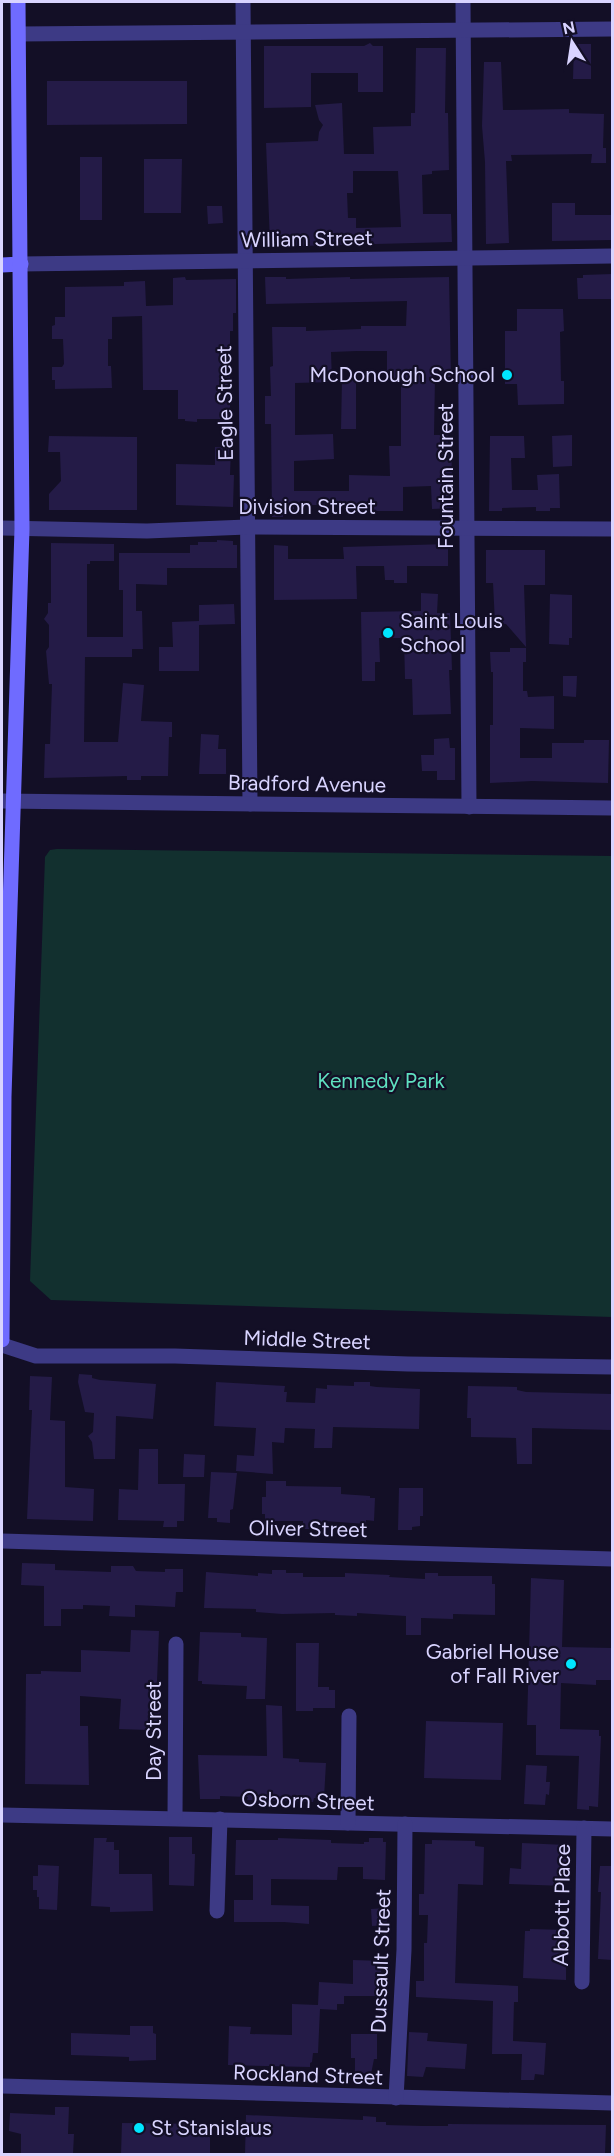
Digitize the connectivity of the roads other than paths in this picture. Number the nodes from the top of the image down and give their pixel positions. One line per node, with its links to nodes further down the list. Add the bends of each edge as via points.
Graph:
1 (18, 2): 7 (main road)
2 (243, 2): 6 (street, Eagle Street)
3 (463, 2): 5 (street, Fountain Street)
4 (612, 29): 5 (street)
5 (463, 31): 6 (street); 9 (street, Fountain Street)
6 (243, 32): 7 (street); 10 (street, Eagle Street)
7 (19, 34): 11 (main road)
8 (612, 256): 9 (street, William Street)
9 (465, 258): 10 (street, William Street); 16 (street, Fountain Street)
10 (245, 261): 11 (street, William Street); 13 (street, Eagle Street)
11 (21, 264): 12 (main road, William Street); 15 (main road)
12 (2, 265)
13 (247, 527): 15 (street, Division Street, via 147,531); 16 (street, Division Street); 19 (street, Eagle Street)
14 (2, 528): 15 (street, Division Street)
15 (22, 529): 18 (main road)
16 (467, 529): 17 (street, Division Street); 20 (street, Fountain Street)
17 (612, 529)
18 (7, 801): 19 (street, Bradford Avenue); 22 (main road)
19 (250, 804): 20 (street, Bradford Avenue)
20 (469, 807): 21 (street, Bradford Avenue)
21 (612, 808)
22 (2, 1340)
23 (2, 1345): 24 (street, Middle Street, via 36,1356)
24 (612, 1366)
25 (2, 1540): 26 (street, Oliver Street)
26 (612, 1559)
27 (176, 1644): 30 (street, Day Street)
28 (349, 1716): 32 (street)
29 (2, 1815): 30 (street, Osborn Street)
30 (175, 1818): 31 (street, Osborn Street)
31 (220, 1819): 32 (street, Osborn Street); 36 (street)
32 (348, 1823): 33 (street, Osborn Street)
33 (405, 1824): 34 (street, Osborn Street); 39 (street, Dussault Street, via 404,1950)
34 (584, 1828): 35 (street, Osborn Street); 37 (street, Abbott Place)
35 (612, 1829)
36 (217, 1911)
37 (582, 1982)
38 (2, 2086): 39 (street, Rockland Street)
39 (396, 2098): 40 (street, Rockland Street)
40 (612, 2103)

